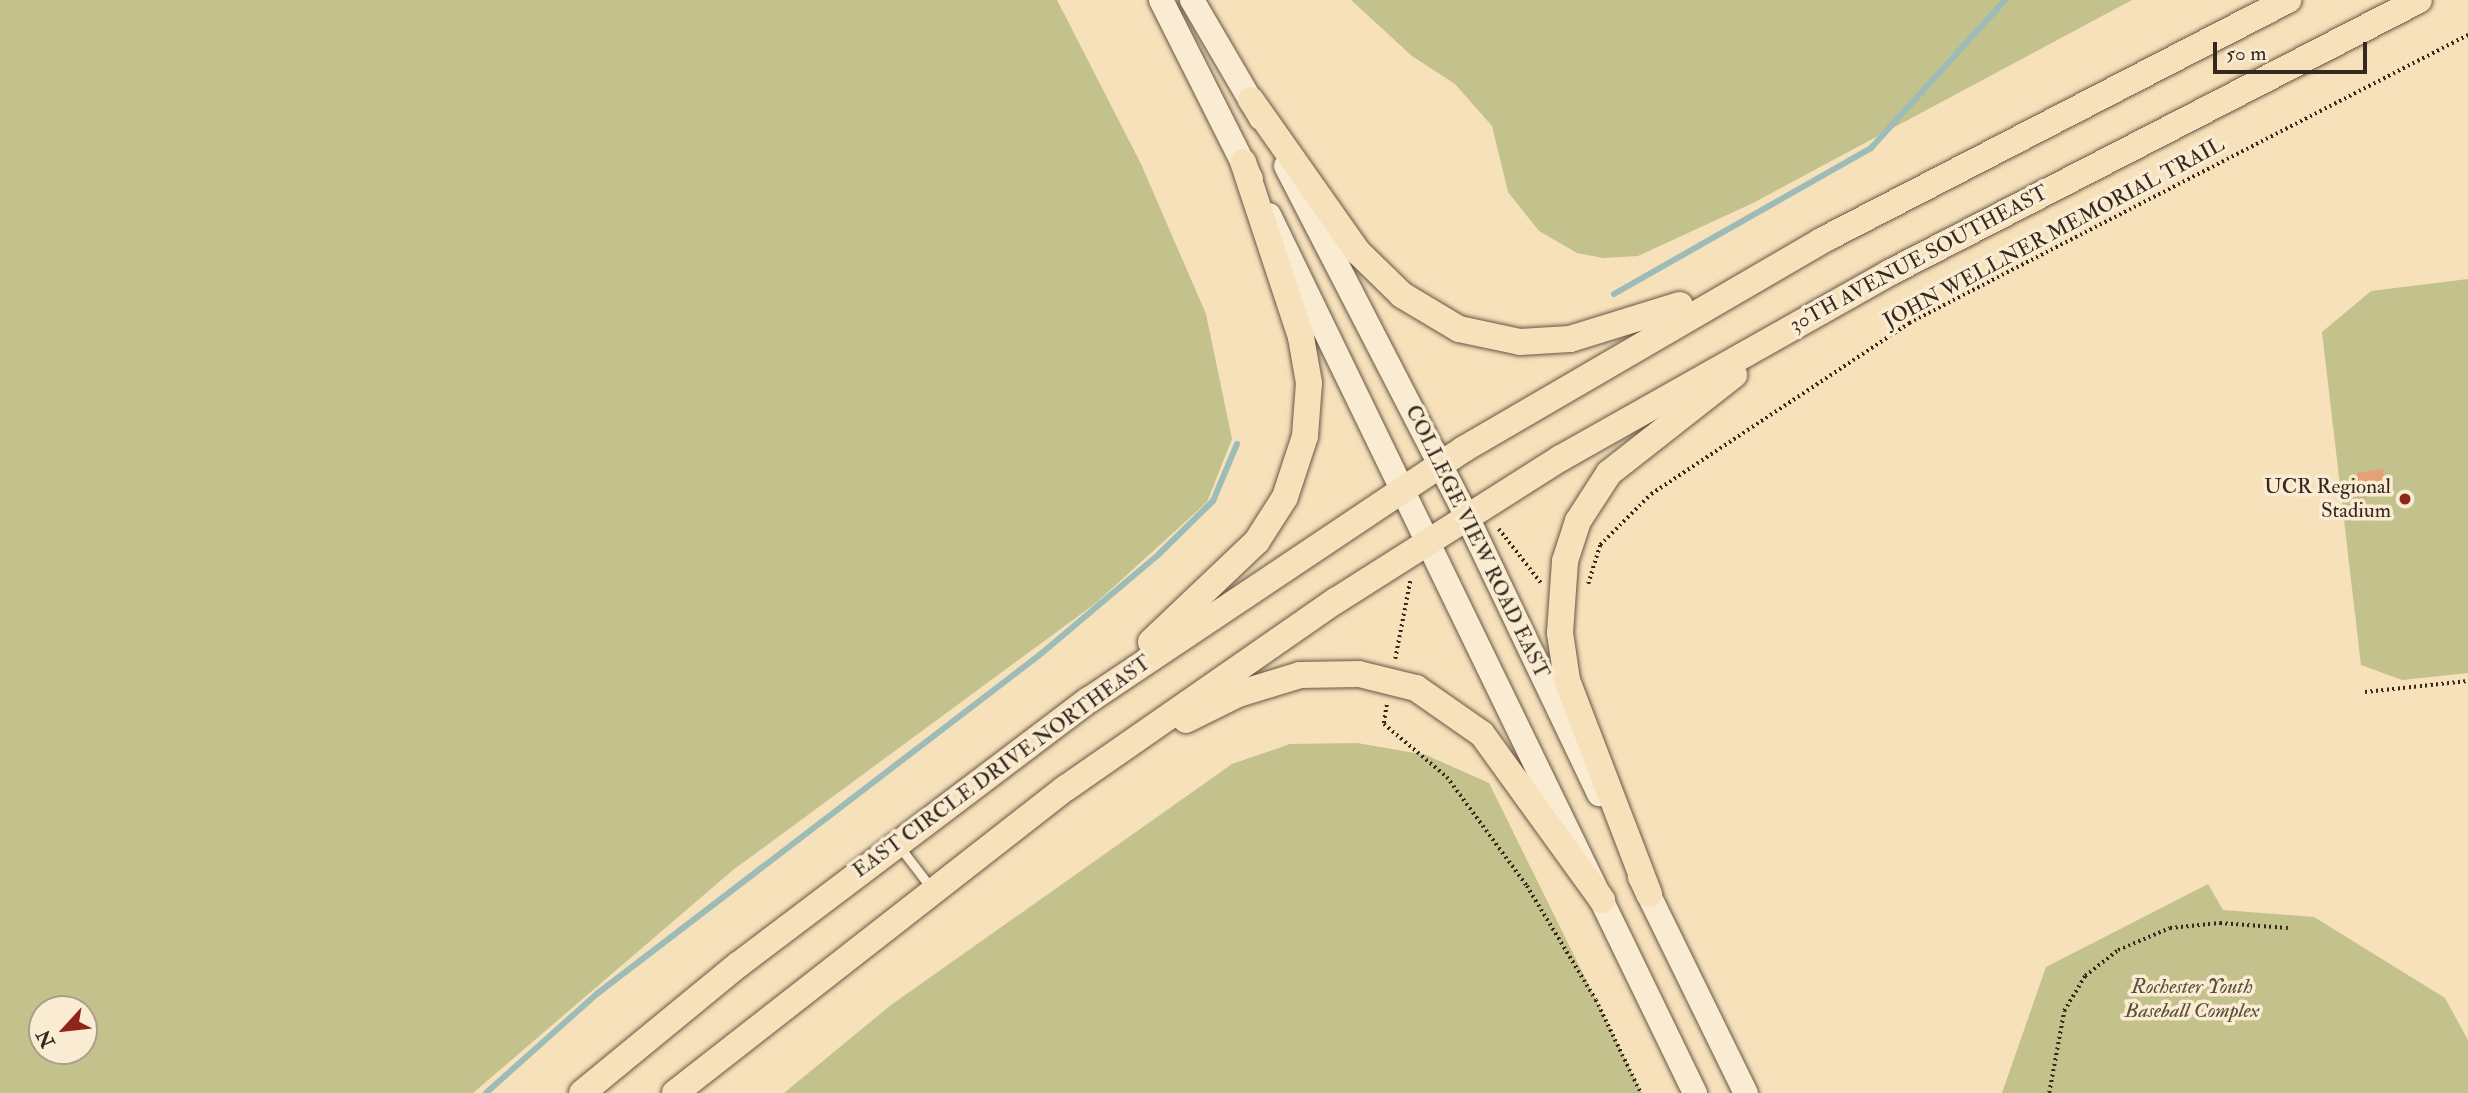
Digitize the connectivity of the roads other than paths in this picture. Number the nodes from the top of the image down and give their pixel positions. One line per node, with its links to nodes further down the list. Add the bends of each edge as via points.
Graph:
1 (1161, 0): 6 (main road, COLLEGE VIEW ROAD EAST)
2 (1192, 0): 5 (main road, COLLEGE VIEW ROAD EAST)
3 (2288, 0): 7 (main road)
4 (2419, 0): 8 (main road, 30TH AVENUE SOUTHEAST)
5 (1251, 100): 7 (main road, via 1313,194 1384,280 1423,310 1489,338 1537,342 1614,330); 9 (main road, COLLEGE VIEW ROAD EAST)
6 (1243, 162): 10 (main road, COLLEGE VIEW ROAD EAST); 13 (main road, via 1305,355 1309,404 1299,464 1257,541)
7 (1821, 241): 9 (main road)
8 (1840, 300): 11 (main road, 30TH AVENUE SOUTHEAST); 17 (main road, via 1699,399 1609,473 1578,520 1560,590 1567,680)
9 (1440, 464): 10 (main road, EAST CIRCLE DRIVE NORTHEAST); 11 (main road, COLLEGE VIEW ROAD EAST)
10 (1404, 488): 12 (main road, COLLEGE VIEW ROAD EAST); 13 (main road, EAST CIRCLE DRIVE NORTHEAST)
11 (1472, 528): 12 (main road, 30TH AVENUE SOUTHEAST); 17 (main road, COLLEGE VIEW ROAD EAST)
12 (1436, 550): 14 (main road); 18 (main road, COLLEGE VIEW ROAD EAST)
13 (1089, 700): 15 (main road, EAST CIRCLE DRIVE NORTHEAST)
14 (1066, 788): 16 (main road); 18 (main road, via 1261,685 1321,672 1391,680 1451,707 1482,734)
15 (896, 843): 16 (lane); 19 (main road, EAST CIRCLE DRIVE NORTHEAST)
16 (932, 889): 20 (main road)
17 (1649, 894): 22 (main road, COLLEGE VIEW ROAD EAST)
18 (1602, 900): 21 (main road, COLLEGE VIEW ROAD EAST)
19 (582, 1093)
20 (675, 1093)
21 (1695, 1093)
22 (1746, 1093)

